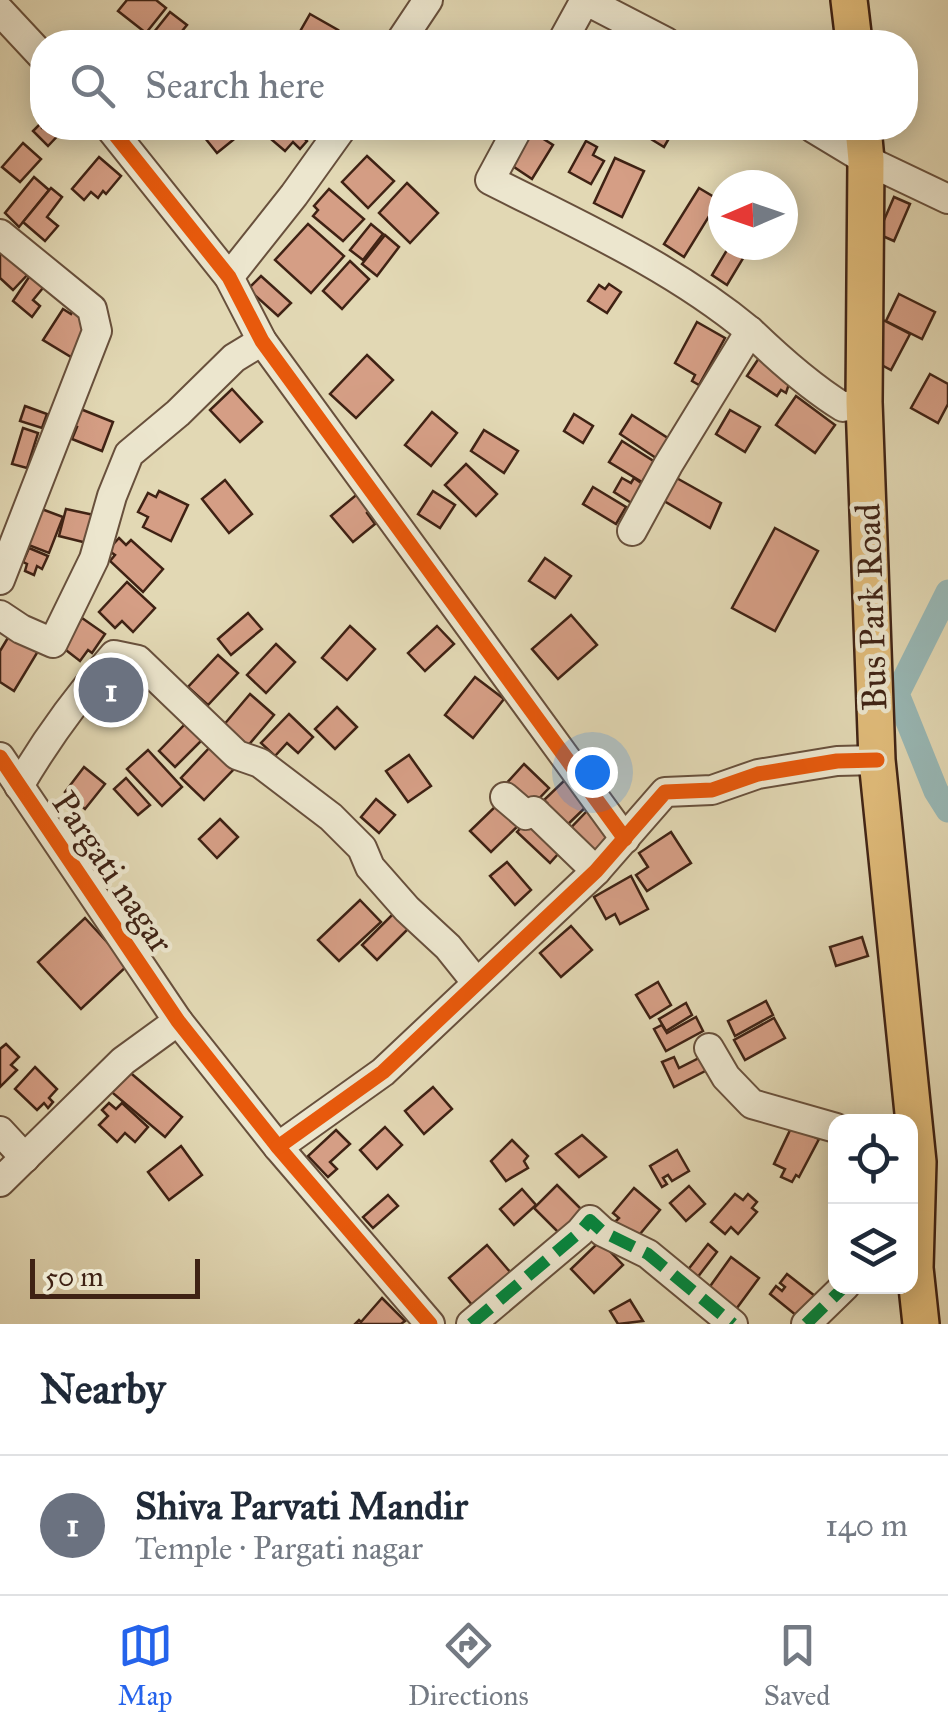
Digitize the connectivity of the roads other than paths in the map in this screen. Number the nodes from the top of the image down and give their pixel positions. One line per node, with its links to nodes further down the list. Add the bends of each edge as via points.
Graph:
1 (428, 0): 4 (street)
2 (849, 0): 7 (main road)
3 (0, 12): 8 (street)
4 (408, 30)
5 (569, 30): 6 (street, via 585,0)
6 (643, 30)
7 (853, 30)
8 (30, 43)
9 (120, 140): 15 (street)
10 (334, 140): 15 (street)
11 (512, 140): 16 (street, via 490,180 667,272)
12 (864, 144): 13 (street); 18 (main road, Bus Park Road)
13 (948, 199)
14 (0, 234): 20 (street, via 92,309 98,331)
15 (230, 277): 17 (street)
16 (750, 331): 18 (street, via 824,395 844,407); 19 (street)
17 (262, 341): 21 (street, via 234,358 129,454 94,559 52,643); 26 (street)
18 (864, 402): 23 (main road, Bus Park Road)
19 (632, 531)
20 (1, 578): 21 (street)
21 (0, 613)
22 (0, 757): 24 (street, Pargati nagar)
23 (876, 760): 26 (street, via 758,774 712,790 665,792); 31 (main road, Bus Park Road)
24 (19, 786): 28 (street, via 45,740 114,654 138,660 236,755 260,762 331,817); 29 (street, Pargati nagar)
25 (506, 797): 27 (street, via 526,815 534,811)
26 (625, 838): 27 (street)
27 (596, 871): 28 (street)
28 (476, 982): 34 (street, via 384,1072)
29 (178, 1021): 34 (street, Pargati nagar); 35 (street, via 123,1061)
30 (709, 1048): 32 (street, via 752,1104)
31 (910, 1114)
32 (828, 1126)
33 (0, 1131): 35 (street)
34 (278, 1147): 39 (street, Pargati nagar)
35 (25, 1158): 36 (street)
36 (0, 1182)
37 (837, 1294): 42 (street)
38 (917, 1294): 43 (main road, Bus Park Road)
39 (430, 1324)
40 (471, 1324): 41 (street, via 590,1220 648,1254)
41 (733, 1324)
42 (806, 1324)
43 (921, 1324)

